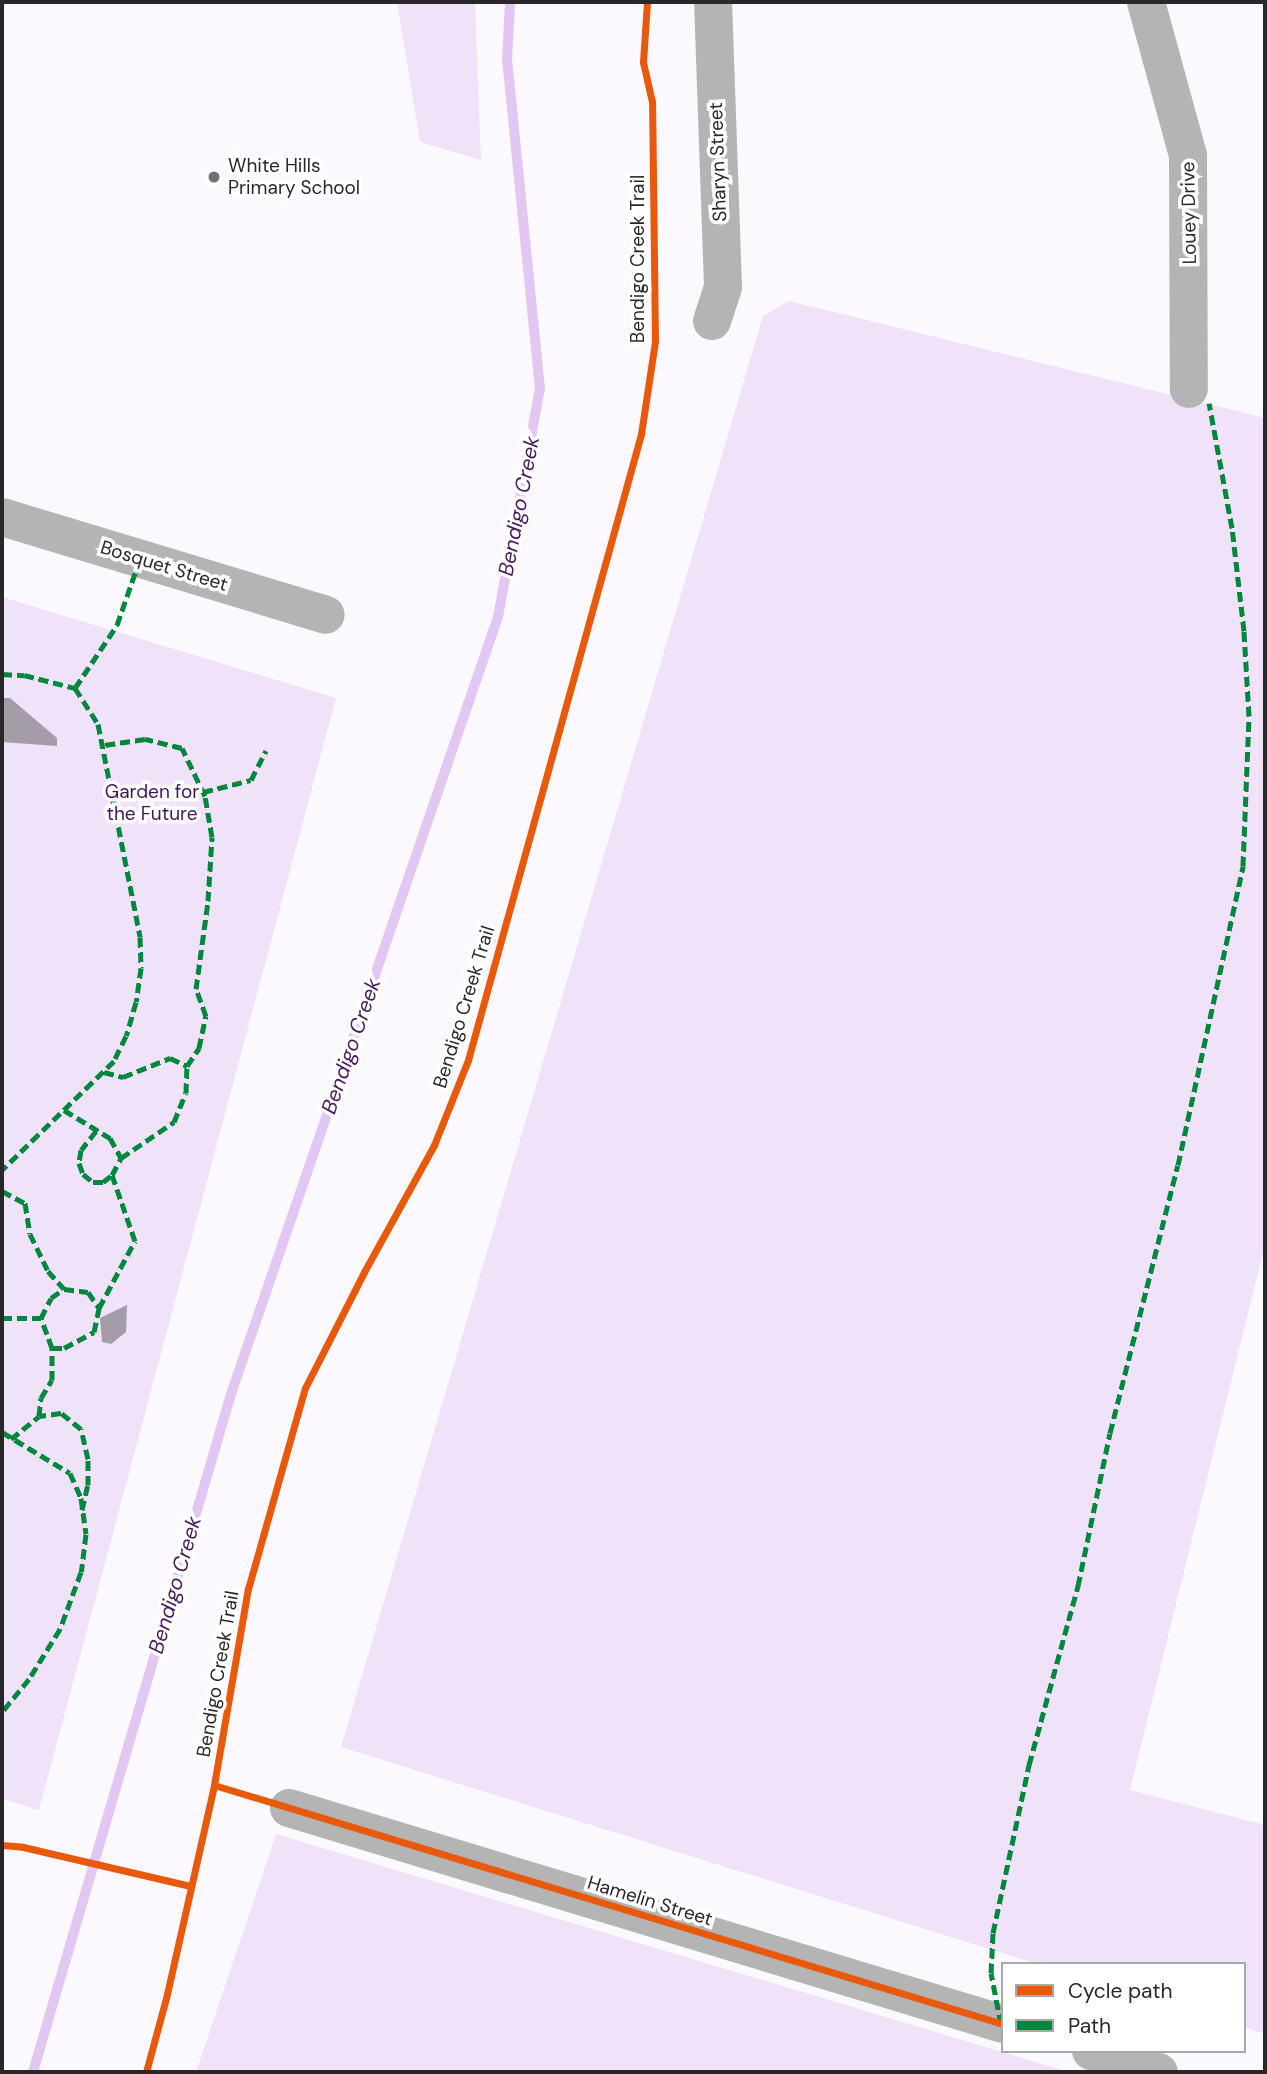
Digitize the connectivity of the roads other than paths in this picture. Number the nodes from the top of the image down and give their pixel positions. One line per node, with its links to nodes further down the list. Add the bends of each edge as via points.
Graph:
1 (713, 2): 3 (street, Sharyn Street, via 723,287)
2 (1146, 2): 4 (street, Louey Drive, via 1188,156)
3 (712, 321)
4 (1189, 389)
5 (2, 517): 6 (street, Bosquet Street)
6 (326, 615)
7 (289, 1808): 8 (street, Hamelin Street)
8 (1001, 2023)
9 (1097, 2053): 10 (street)
10 (1159, 2072)

